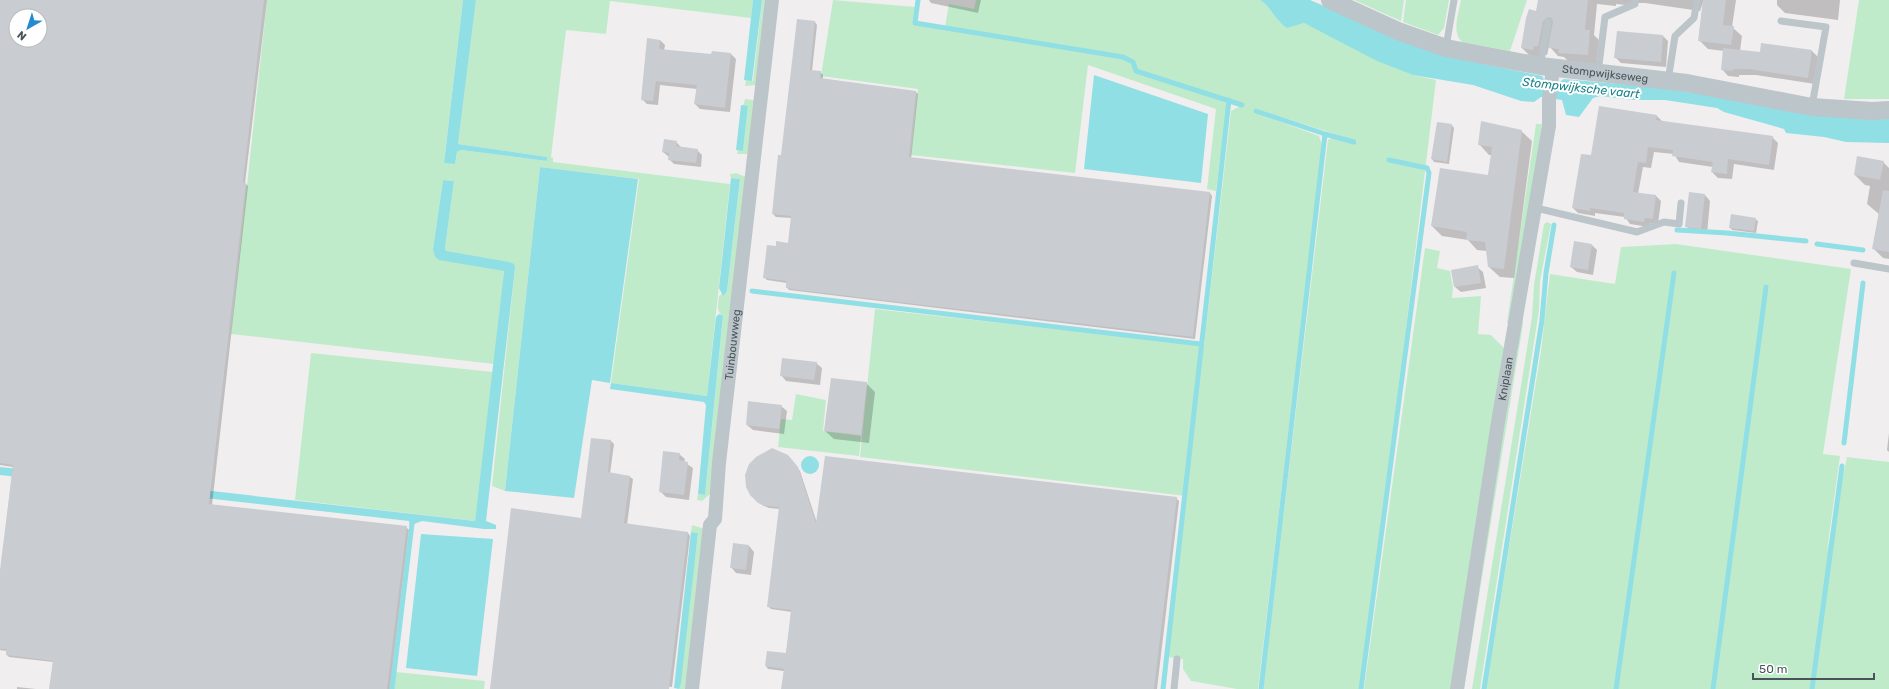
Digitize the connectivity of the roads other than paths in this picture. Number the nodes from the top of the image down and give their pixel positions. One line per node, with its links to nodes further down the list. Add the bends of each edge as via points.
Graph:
1 (772, 0): 19 (street, Tuinbouwweg, via 719,463 715,519 710,525)
2 (1330, 0): 8 (street, Stompwijkseweg)
3 (1454, 0): 8 (lane)
4 (1635, 0): 10 (lane, via 1635,4 1605,16)
5 (1697, 0): 11 (lane, via 1694,18 1675,36)
6 (1781, 21): 12 (lane, via 1826,27)
7 (1548, 22): 9 (lane)
8 (1446, 48): 9 (street, Stompwijkseweg)
9 (1548, 72): 10 (street, Stompwijkseweg); 15 (street, Kniplaan, via 1549,126)
10 (1598, 73): 11 (street, Stompwijkseweg)
11 (1668, 81): 12 (street, Stompwijkseweg, via 1724,89)
12 (1812, 107): 13 (street, Stompwijkseweg)
13 (1889, 110)
14 (1681, 203): 15 (lane, via 1679,224 1664,222 1637,232)
15 (1536, 208): 21 (street, Kniplaan, via 1498,422)
16 (1854, 263): 17 (lane)
17 (1889, 269)
18 (1177, 659): 20 (lane)
19 (692, 689)
20 (1174, 689)
21 (1457, 689)

